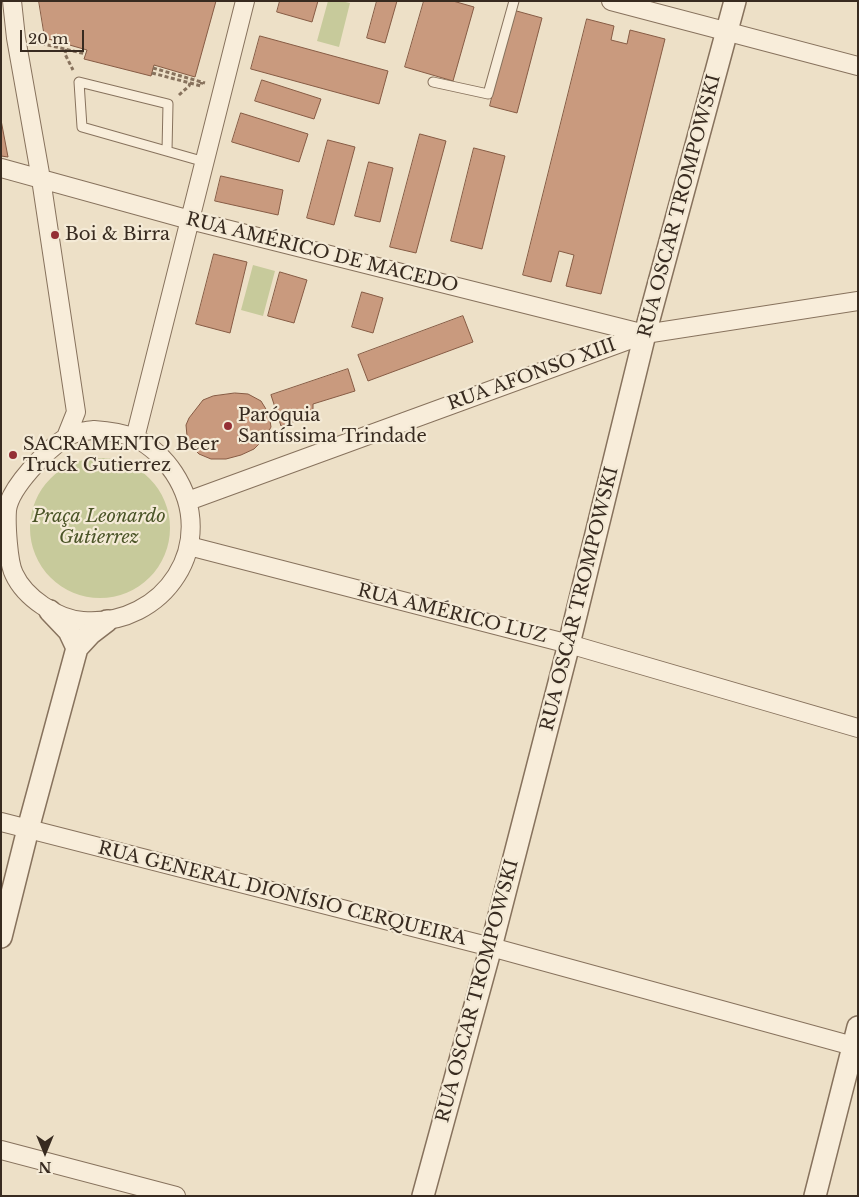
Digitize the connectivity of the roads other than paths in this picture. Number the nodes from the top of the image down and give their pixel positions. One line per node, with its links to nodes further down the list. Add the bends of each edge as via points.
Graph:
1 (12, 1): 12 (street)
2 (245, 1): 10 (street)
3 (514, 1): 8 (lane, via 488,94)
4 (611, 1): 6 (street)
5 (735, 1): 6 (street, RUA OSCAR TROMPOWSKI)
6 (727, 33): 7 (street); 15 (street, RUA OSCAR TROMPOWSKI)
7 (858, 66)
8 (433, 82)
9 (167, 151): 9 (lane, via 168,104 79,82 82,127); 10 (lane)
10 (205, 162): 13 (street)
11 (1, 168): 12 (street, RUA AMÉRICO DE MACEDO)
12 (41, 179): 13 (street, RUA AMÉRICO DE MACEDO); 16 (street)
13 (190, 220): 15 (street, RUA AMÉRICO DE MACEDO); 19 (street)
14 (858, 301): 15 (street, RUA AFONSO XIII)
15 (644, 334): 20 (street, RUA AFONSO XIII); 26 (street, RUA OSCAR TROMPOWSKI)
16 (76, 412): 17 (street); 18 (street)
17 (94, 430): 18 (street); 19 (street)
18 (66, 436): 21 (street, via 25,476)
19 (135, 438): 20 (street, via 168,464)
20 (188, 501): 22 (street)
21 (4, 508): 23 (street)
22 (189, 546): 25 (street, via 178,574 163,594 141,610); 26 (street, RUA AMÉRICO LUZ)
23 (8, 576): 24 (street)
24 (50, 611): 25 (street, via 82,621); 27 (street, via 69,631)
25 (107, 620): 27 (street)
26 (570, 644): 28 (street, RUA AMÉRICO LUZ); 32 (street, RUA OSCAR TROMPOWSKI)
27 (77, 648): 30 (street)
28 (858, 728)
29 (1, 822): 30 (street, RUA GENERAL DIONÍSIO CERQUEIRA)
30 (28, 829): 31 (street); 32 (street, RUA GENERAL DIONÍSIO CERQUEIRA)
31 (1, 937)
32 (491, 947): 33 (street, RUA GENERAL DIONÍSIO CERQUEIRA); 36 (street, RUA OSCAR TROMPOWSKI)
33 (855, 1036): 37 (street)
34 (1, 1150): 35 (street)
35 (176, 1196)
36 (423, 1196)
37 (816, 1196)

